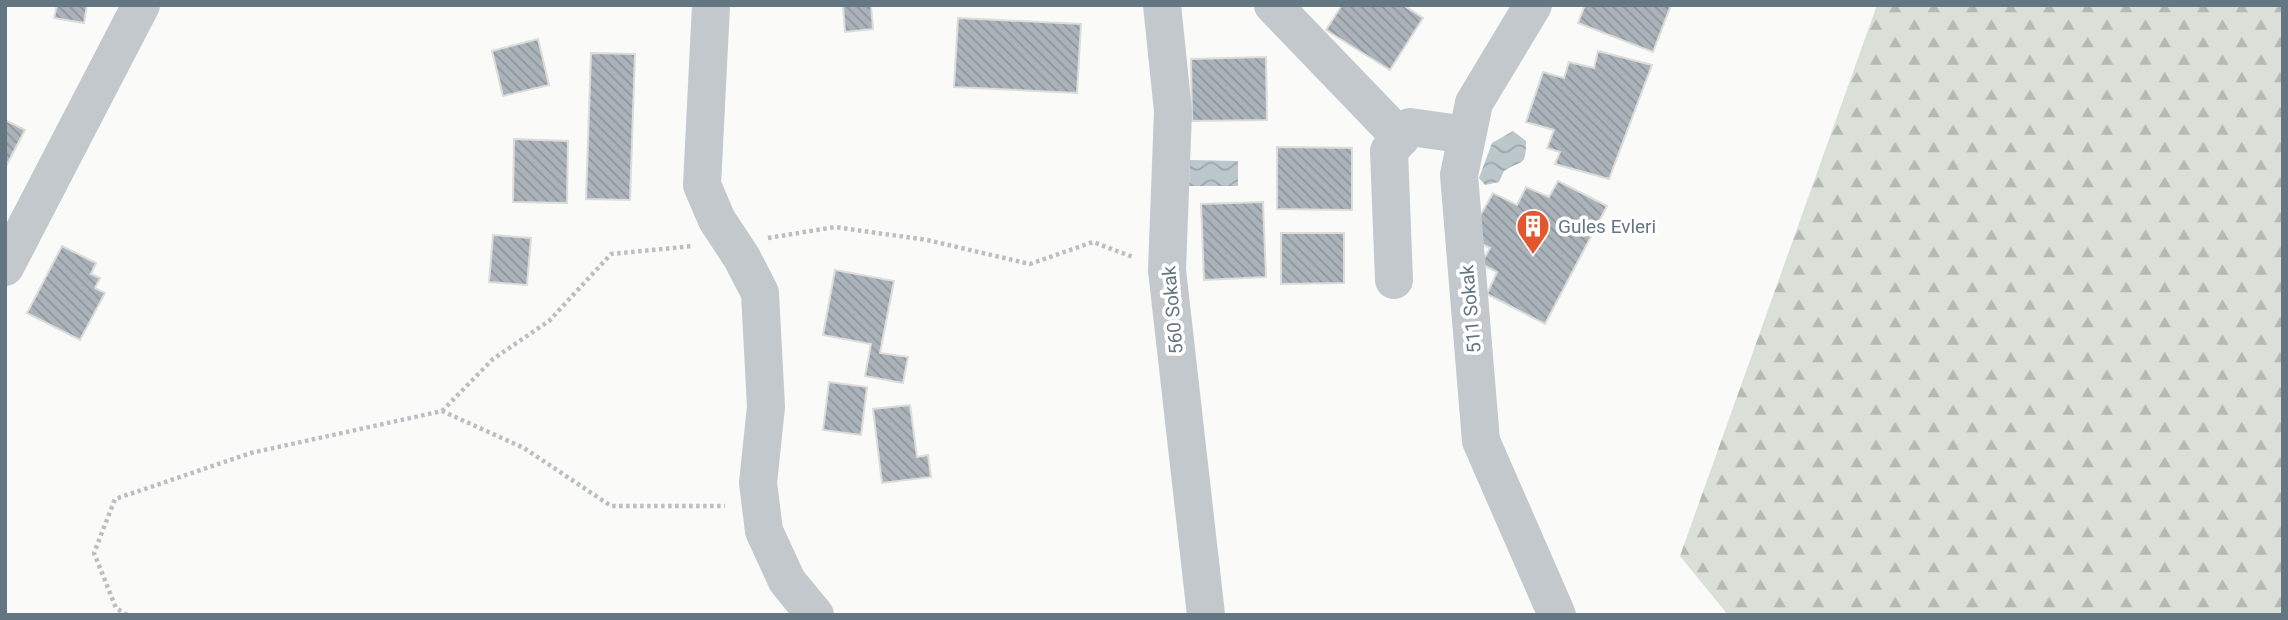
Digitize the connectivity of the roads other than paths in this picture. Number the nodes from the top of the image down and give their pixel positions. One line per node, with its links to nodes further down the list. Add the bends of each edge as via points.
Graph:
1 (141, 5): 8 (street)
2 (711, 5): 10 (street, via 702,185 716,220 760,293 766,407 758,483 764,531 787,581)
3 (1161, 5): 11 (street, 560 Sokak, via 1173,111 1167,270)
4 (1273, 5): 7 (street)
5 (1533, 5): 6 (street, 511 Sokak, via 1474,103)
6 (1467, 135): 7 (street, via 1410,127); 12 (street, 511 Sokak, via 1459,175 1481,441)
7 (1401, 138): 9 (street, via 1390,151)
8 (5, 267)
9 (1394, 280)
10 (815, 615)
11 (1206, 615)
12 (1557, 615)

